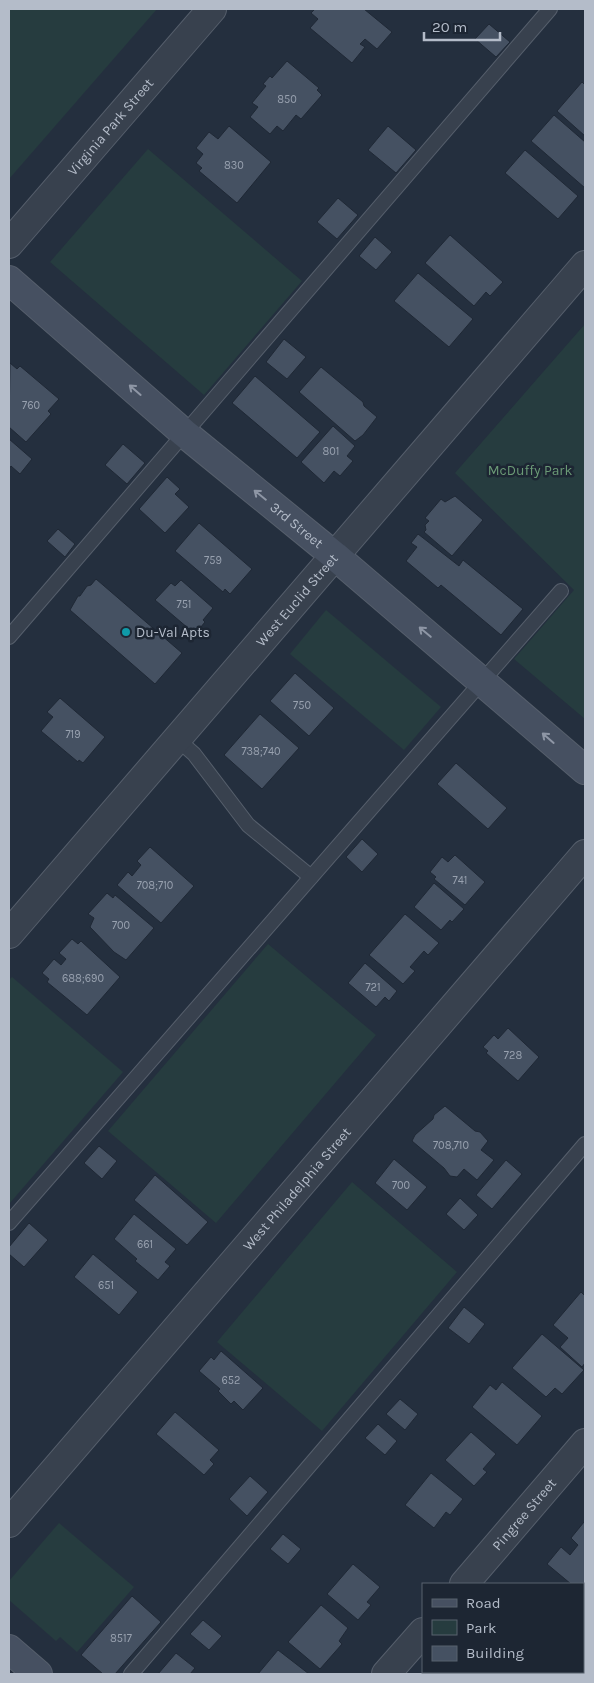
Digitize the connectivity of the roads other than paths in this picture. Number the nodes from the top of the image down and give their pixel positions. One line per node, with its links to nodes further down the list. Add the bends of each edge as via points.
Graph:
1 (212, 9): 3 (street, Virginia Park Street)
2 (550, 9): 6 (lane)
3 (9, 244)
4 (585, 265): 7 (street, West Euclid Street)
5 (9, 280): 6 (street, 3rd Street, one-way to 5)
6 (184, 433): 7 (street, 3rd Street, one-way to 6); 9 (lane)
7 (335, 556): 10 (street, 3rd Street, one-way to 7); 11 (street, West Euclid Street)
8 (562, 591): 10 (lane)
9 (9, 637)
10 (482, 681): 12 (street, 3rd Street, one-way to 10); 14 (lane)
11 (177, 738): 14 (lane, via 194,754 248,825); 15 (street, West Euclid Street)
12 (585, 770)
13 (585, 854): 19 (street, West Philadelphia Street)
14 (311, 877): 17 (lane)
15 (9, 934)
16 (585, 1144): 24 (lane)
17 (9, 1223)
18 (585, 1443): 20 (street, Pingree Street)
19 (9, 1523)
20 (465, 1583)
21 (422, 1633): 25 (street)
22 (9, 1649): 23 (street)
23 (38, 1674)
24 (131, 1674)
25 (386, 1674)

